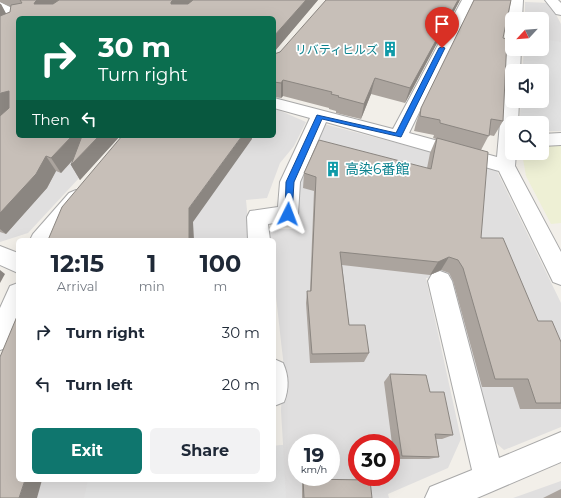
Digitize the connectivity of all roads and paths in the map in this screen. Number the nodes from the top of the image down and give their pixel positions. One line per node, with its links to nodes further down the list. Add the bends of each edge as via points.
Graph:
1 (468, 0): 10 (street)
2 (551, 0): 6 (street)
3 (513, 1): 5 (street)
4 (0, 6): 7 (street)
5 (514, 12)
6 (561, 12)
7 (18, 16)
8 (276, 105): 9 (street)
9 (320, 116): 10 (street); 17 (street, via 290,182 288,214 257,217)
10 (398, 136): 14 (street)
11 (561, 139): 12 (street)
12 (549, 140)
13 (507, 160): 14 (street)
14 (506, 166): 20 (street)
15 (90, 183): 16 (street)
16 (43, 238)
17 (259, 238)
18 (0, 255): 19 (street)
19 (16, 262)
20 (561, 275)
21 (440, 281): 25 (street)
22 (16, 299): 23 (street)
23 (0, 338)
24 (561, 447): 25 (street)
25 (489, 478): 26 (street)
26 (441, 498)

